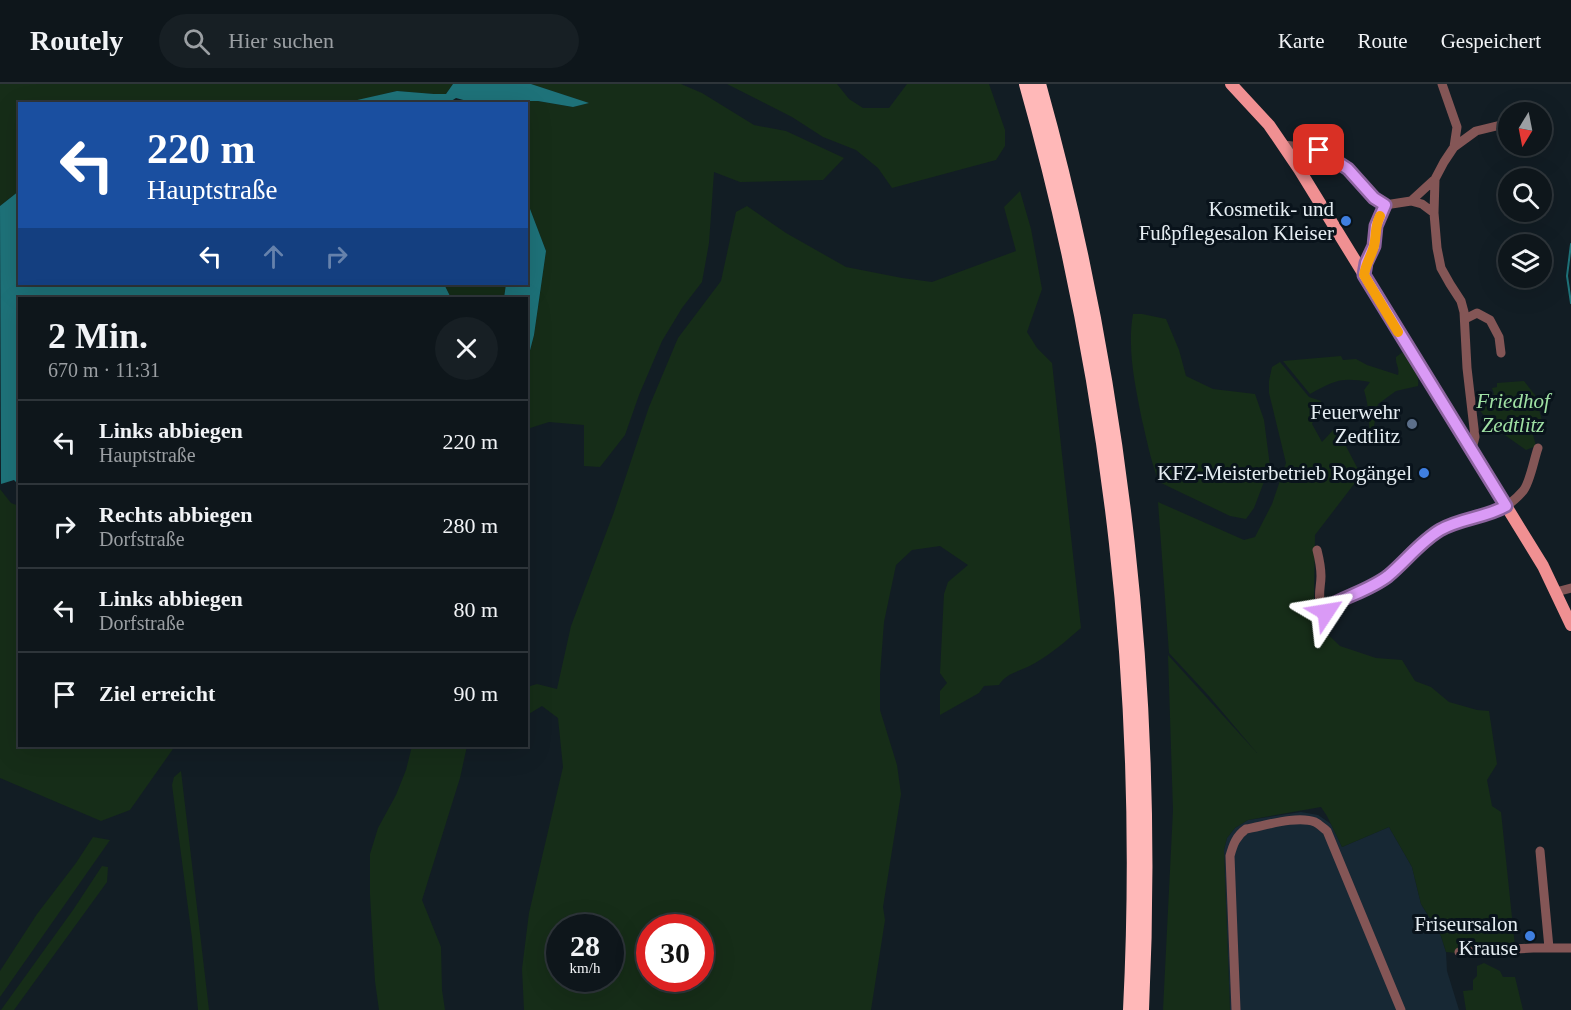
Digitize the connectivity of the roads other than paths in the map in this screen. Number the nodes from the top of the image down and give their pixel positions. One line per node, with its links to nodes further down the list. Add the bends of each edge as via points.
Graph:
1 (1026, 84): 28 (highway, via 1057,204 1092,370 1116,548 1130,713 1134,836)
2 (1039, 84): 29 (highway, via 1085,273 1129,546 1142,713 1145,814)
3 (1231, 84): 6 (main road)
4 (1442, 84): 7 (street, via 1457,127)
5 (1498, 126): 7 (street, via 1476,131)
6 (1283, 145): 10 (street, via 1325,154 1348,169); 12 (main road)
7 (1454, 147): 8 (street)
8 (1435, 179): 9 (street); 11 (street)
9 (1411, 201): 10 (street); 11 (street)
10 (1385, 205): 12 (street)
11 (1434, 213): 13 (street, via 1441,268)
12 (1364, 275): 17 (main road)
13 (1462, 306): 14 (street); 15 (street)
14 (1477, 313): 15 (street); 16 (street, via 1491,320)
15 (1465, 319): 17 (street, via 1475,437)
16 (1501, 353)
17 (1469, 447): 19 (main road)
18 (1538, 448): 19 (street, via 1525,490)
19 (1506, 506): 20 (street, via 1440,530 1387,576 1326,610 1320,604); 22 (main road)
20 (1317, 550)
21 (1571, 588): 22 (street)
22 (1556, 592): 23 (main road)
23 (1571, 625)
24 (1540, 851): 25 (street)
25 (1549, 948): 26 (street); 27 (street)
26 (1571, 948)
27 (1459, 952)
28 (1130, 1010)
29 (1142, 1010)
30 (1236, 1010): 31 (street, via 1232,848 1246,829 1296,820 1317,823 1327,831)
31 (1401, 1010)

